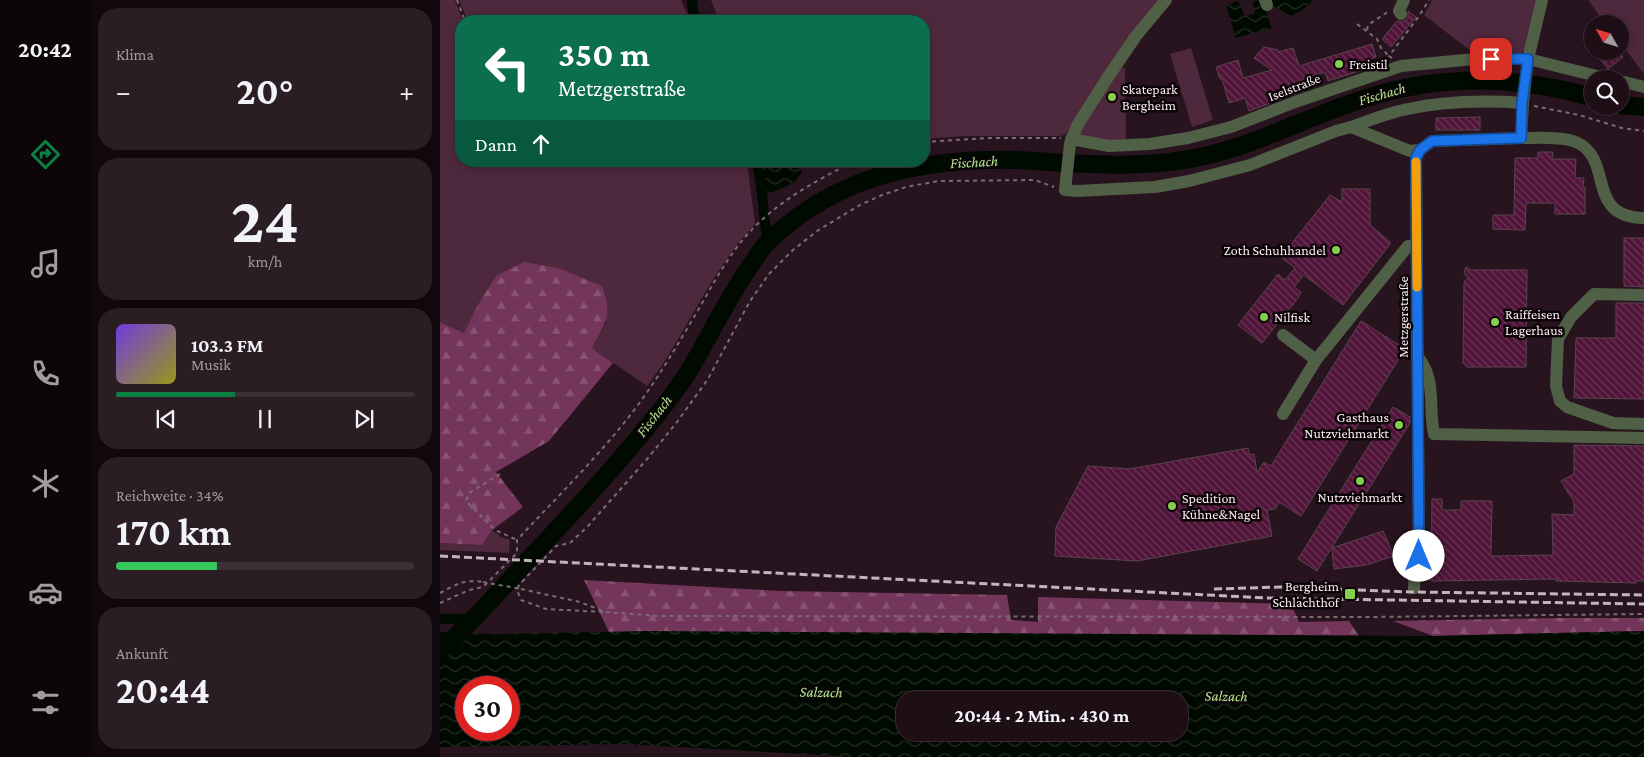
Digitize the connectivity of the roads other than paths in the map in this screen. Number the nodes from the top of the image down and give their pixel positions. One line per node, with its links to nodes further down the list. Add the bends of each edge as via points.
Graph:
1 (1166, 0): 10 (street, via 1108,77)
2 (1542, 0): 3 (street)
3 (1528, 59): 4 (street, Iselstraße); 7 (street); 10 (street, Iselstraße, via 1475,59 1401,66 1231,127 1188,138 1109,146)
4 (1584, 73)
5 (1629, 83): 6 (street)
6 (1644, 87)
7 (1522, 103): 8 (street, via 1437,104 1402,110); 9 (street)
8 (1351, 127): 10 (street, via 1250,165 1189,181 1077,191 1065,190); 11 (street, via 1410,150)
9 (1521, 138): 11 (street, via 1432,141); 12 (street, via 1579,143 1592,157 1610,205 1625,215)
10 (1070, 141)
11 (1420, 150): 13 (street, Metzgerstraße, via 1416,158)
12 (1644, 218)
13 (1417, 245): 16 (street, Metzgerstraße); 17 (street, via 1408,246)
14 (1644, 295): 19 (street, via 1594,294 1571,317 1558,339 1556,386 1560,401 1567,407 1613,423)
15 (1283, 336): 17 (street)
16 (1418, 357): 20 (street, via 1428,372 1434,434); 21 (street, Metzgerstraße, via 1419,556 1415,565)
17 (1316, 360): 18 (street)
18 (1283, 414)
19 (1644, 424)
20 (1644, 438)
21 (1414, 588)

